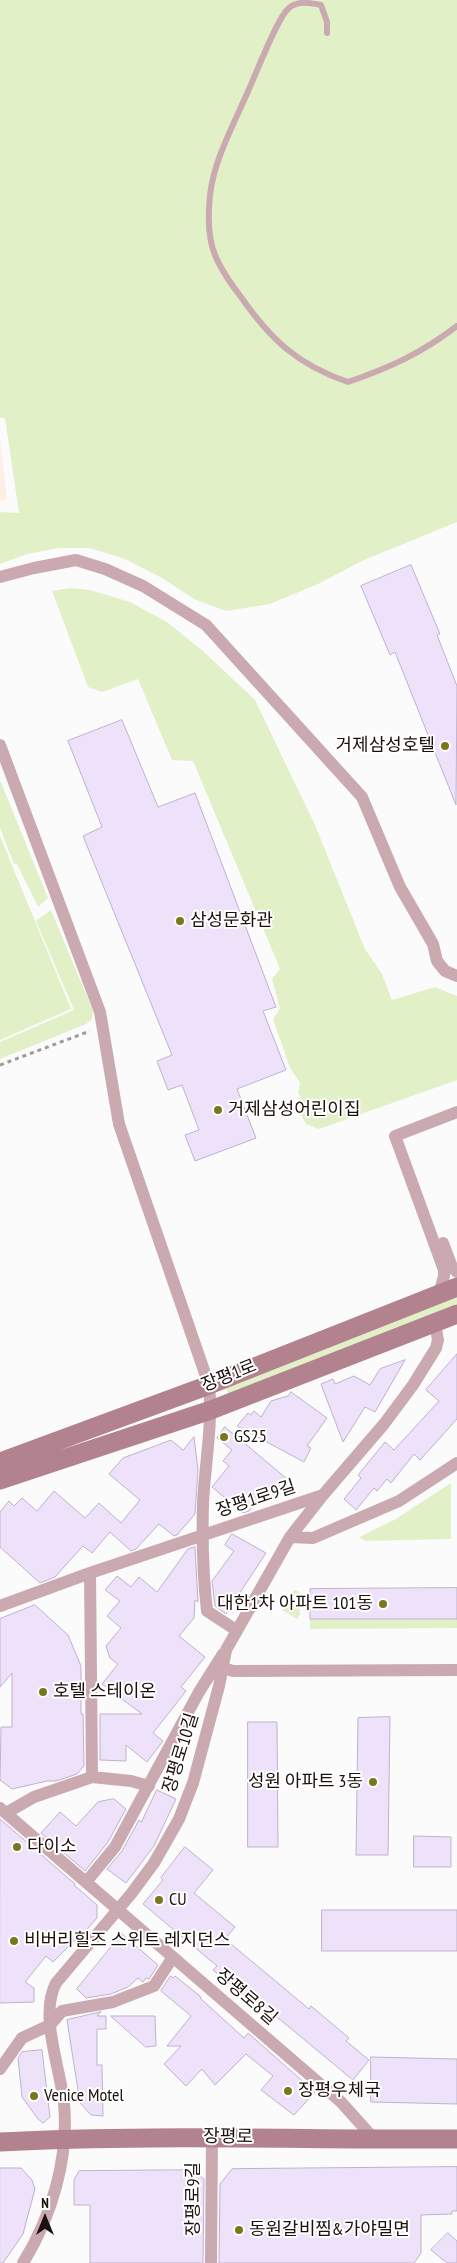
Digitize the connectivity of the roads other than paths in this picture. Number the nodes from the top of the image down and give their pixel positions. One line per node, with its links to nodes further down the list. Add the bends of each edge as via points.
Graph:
1 (327, 33): 2 (lane, via 321,5 306,2 289,8 277,26 226,142 210,194 211,238 215,255 228,279 275,341 322,373 348,382 408,359)
2 (457, 326)
3 (0, 577): 5 (street, via 76,560 143,586 206,625 362,797 400,887 433,944 437,961 445,971)
4 (0, 746): 13 (street, via 100,1012 119,1124)
5 (457, 976)
6 (457, 1112): 7 (street)
7 (398, 1135): 8 (street); 10 (street, via 444,1270)
8 (457, 1272)
9 (457, 1287): 10 (street, 장평1로)
10 (438, 1294): 13 (street, 장평1로)
11 (457, 1314): 12 (street, 장평1로)
12 (435, 1323): 14 (street, 장평1로); 18 (street, 장평1로9길, via 436,1348 413,1385)
13 (209, 1385): 14 (street); 15 (street, 장평1로)
14 (211, 1410): 17 (street, 장평1로); 19 (street, via 203,1505)
15 (0, 1462)
16 (457, 1463): 20 (street, via 399,1501 312,1538)
17 (0, 1480)
18 (323, 1496): 19 (street, 장평1로9길); 20 (street, 장평로10길)
19 (204, 1534): 21 (street, 장평1로9길); 23 (street, via 207,1610)
20 (290, 1537): 23 (street, 장평로10길)
21 (90, 1573): 22 (street, 장평1로9길); 27 (street)
22 (0, 1606)
23 (236, 1630): 24 (street, 장평로10길)
24 (226, 1650): 25 (street, 장평로10길); 28 (street, via 199,1692)
25 (223, 1668): 26 (street, via 234,1671); 31 (street, 장평로10길, via 193,1783 179,1819 154,1863)
26 (457, 1670)
27 (92, 1777): 28 (street); 29 (street)
28 (149, 1786): 30 (street, via 115,1847)
29 (3, 1811): 30 (street, 장평로8길)
30 (86, 1882): 31 (street, 장평로8길)
31 (118, 1910): 32 (street, 장평로8길); 33 (street, 장평로10길, via 56,1983 50,1994)
32 (173, 1957): 33 (street, via 154,1986 113,2002 62,2011); 38 (street, 장평로8길, via 341,2102)
33 (50, 2025): 34 (street, via 22,2038); 36 (street, 장평로10길, via 64,2103)
34 (0, 2069)
35 (212, 2136): 36 (street, 장평로); 38 (street, 장평로); 41 (street, 장평로9길)
36 (64, 2138): 39 (street, 장평로); 40 (street, 장평로10길, via 54,2197 38,2239)
37 (457, 2139): 38 (street, 장평로)
38 (374, 2140)
39 (0, 2142)
40 (23, 2263)
41 (211, 2263)

